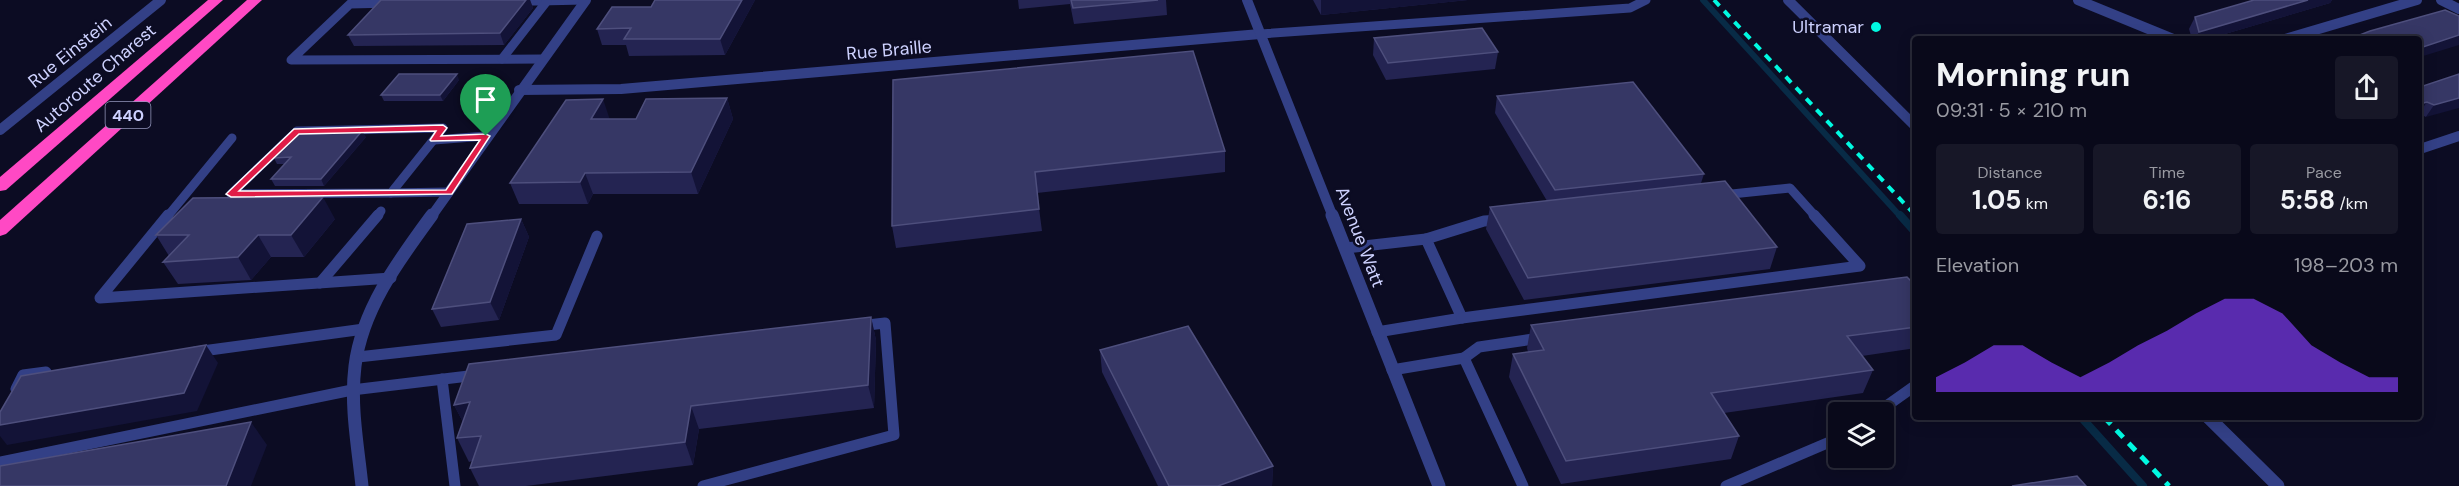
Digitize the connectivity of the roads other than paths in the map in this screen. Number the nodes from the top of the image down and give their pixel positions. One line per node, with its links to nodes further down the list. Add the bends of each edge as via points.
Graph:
1 (161, 0): 23 (street, Rue Einstein)
2 (216, 0): 29 (highway, Autoroute Charest / 440)
3 (255, 0): 35 (highway, 440)
4 (537, 0): 12 (lane); 13 (lane)
5 (585, 0): 13 (lane); 20 (street)
6 (1247, 0): 16 (street, Avenue Watt)
7 (1646, 0): 16 (lane, via 1630,8)
8 (1788, 0): 22 (street)
9 (2078, 0): 17 (street)
10 (2418, 0): 18 (street)
11 (2441, 0): 15 (street)
12 (502, 1)
13 (547, 1): 19 (lane)
14 (396, 3): 19 (lane, via 350,4 291,60)
15 (2459, 9)
16 (1260, 34): 21 (street, Rue Braille, via 621,89); 38 (street, Avenue Watt)
17 (2166, 36)
18 (2295, 36)
19 (502, 59): 20 (lane)
20 (542, 59): 21 (street)
21 (519, 90): 24 (street)
22 (1912, 123)
23 (0, 130)
24 (486, 136): 27 (lane); 30 (street)
25 (2459, 136): 28 (street)
26 (232, 138): 40 (lane, via 100,298)
27 (434, 140): 31 (lane); 31 (lane, via 443,128 297,131 231,194)
28 (2422, 148)
29 (0, 186)
30 (448, 192): 31 (lane); 39 (street)
31 (391, 193)
32 (1708, 197): 41 (lane, via 1790,188 1860,266)
33 (381, 211): 40 (lane)
34 (1508, 219): 37 (lane, via 1484,221)
35 (0, 230)
36 (597, 236): 47 (lane, via 556,335)
37 (1426, 239): 38 (lane); 41 (lane)
38 (1346, 248): 44 (street, Avenue Watt)
39 (391, 278): 40 (lane); 43 (street)
40 (320, 283)
41 (1462, 318): 44 (lane)
42 (850, 327): 62 (lane, via 885,322 894,435)
43 (364, 329): 46 (lane); 47 (street)
44 (1377, 332): 50 (street, Avenue Watt)
45 (1550, 337): 48 (lane, via 1479,347)
46 (188, 353)
47 (358, 357): 54 (street)
48 (1464, 358): 50 (lane); 64 (lane)
49 (58, 370): 55 (lane, via 23,375)
50 (1392, 370): 63 (street, Avenue Watt)
51 (489, 373): 52 (lane)
52 (442, 379): 54 (lane); 61 (lane)
53 (1912, 388): 56 (lane)
54 (352, 390): 59 (lane); 60 (street)
55 (9, 401)
56 (1892, 402)
57 (2211, 420): 66 (street)
58 (1828, 443): 65 (lane)
59 (0, 462)
60 (362, 486)
61 (455, 486)
62 (703, 486)
63 (1439, 486)
64 (1523, 486)
65 (1726, 486)
66 (2278, 486)

